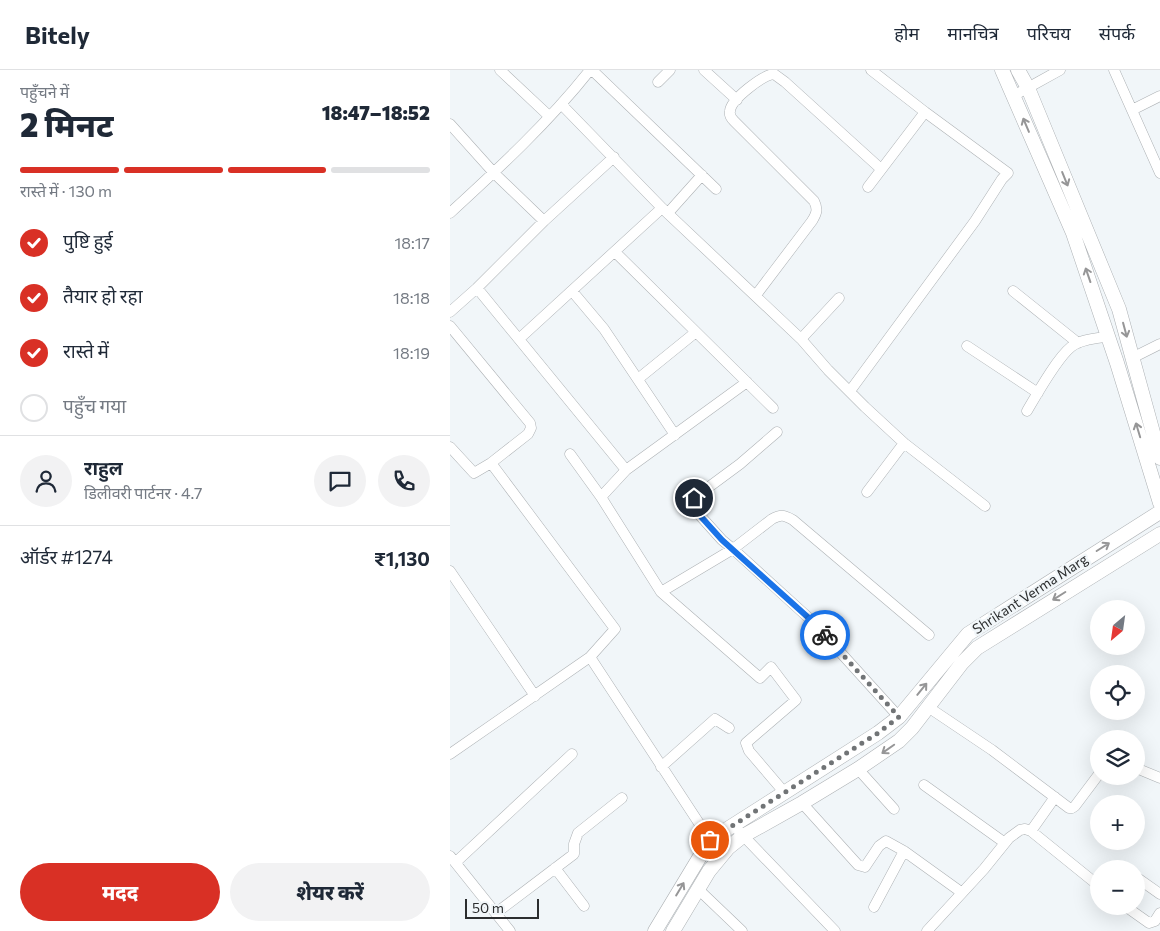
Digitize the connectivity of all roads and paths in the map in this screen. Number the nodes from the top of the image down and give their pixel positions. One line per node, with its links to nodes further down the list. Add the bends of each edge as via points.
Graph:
1 (500, 70): 19 (street)
2 (591, 70): 16 (street); 26 (street)
3 (670, 70): 11 (street)
4 (704, 70): 15 (street)
5 (871, 70): 18 (street)
6 (1002, 70): 13 (street)
7 (1018, 70): 12 (street)
8 (1060, 70): 12 (street)
9 (1114, 70): 17 (street)
10 (768, 72): 15 (street); 23 (street, via 785,82)
11 (658, 82)
12 (1028, 88): 13 (street); 47 (street, one-way to 47, via 1119,309)
13 (1013, 96): 41 (street, one-way to 13, via 1073,233)
14 (1160, 96): 17 (street)
15 (737, 100): 36 (street, via 729,112 734,121 814,201 816,207 812,221)
16 (561, 104): 19 (street); 22 (street)
17 (1132, 110): 21 (street)
18 (925, 112): 23 (street); 50 (street, via 1008,173)
19 (549, 116): 24 (street)
20 (450, 124): 24 (street)
21 (1156, 150): 25 (street)
22 (614, 157): 29 (street); 31 (street)
23 (881, 169): 27 (street)
24 (494, 173): 30 (street); 31 (street)
25 (1160, 173)
26 (702, 175): 28 (street); 29 (street)
27 (868, 187)
28 (716, 189)
29 (665, 210): 32 (street); 36 (street)
30 (450, 213)
31 (544, 221): 33 (street)
32 (615, 252): 35 (street); 40 (street)
33 (478, 288): 38 (street); 42 (street)
34 (1012, 290): 44 (street)
35 (572, 291): 42 (street); 48 (street, via 604,329)
36 (756, 296): 43 (street)
37 (838, 298): 43 (street)
38 (450, 312)
39 (450, 326): 60 (street, via 530,423 528,434)
40 (696, 332): 48 (street); 49 (street)
41 (1108, 336): 44 (street); 64 (street, one-way to 41)
42 (519, 339): 61 (street)
43 (801, 339): 50 (street)
44 (1078, 343): 51 (street, via 1061,358)
45 (1160, 344): 47 (street)
46 (967, 346): 51 (street)
47 (1132, 358): 59 (street)
48 (638, 379): 55 (street)
49 (747, 382): 52 (street); 55 (street)
50 (850, 391): 56 (street)
51 (1038, 393): 53 (street)
52 (773, 408)
53 (1027, 411)
54 (777, 432): 68 (street, via 692,502 695,510)
55 (675, 435): 61 (street)
56 (904, 443): 62 (street); 65 (street)
57 (450, 447): 60 (street, via 474,473)
58 (570, 454): 63 (street)
59 (1160, 458)
60 (492, 463): 72 (street, via 614,629)
61 (626, 470): 63 (street)
62 (867, 492)
63 (601, 497): 70 (street)
64 (1160, 503)
65 (985, 506)
66 (1160, 512): 75 (street, Shrikant Verma Marg, one-way to 66, via 968,634)
67 (1160, 534): 74 (street, Shrikant Verma Marg, one-way to 74, via 977,648)
68 (733, 550): 70 (street); 71 (street, via 772,519 785,515); 75 (street, via 811,620)
69 (450, 571): 73 (street)
70 (662, 592): 85 (street, via 760,678 771,667 796,700 746,743)
71 (929, 635)
72 (590, 657): 73 (street); 79 (street)
73 (535, 696): 77 (street)
74 (928, 707): 80 (street, Shrikant Verma Marg, one-way to 80, via 899,741); 86 (street)
75 (899, 717): 85 (street, Shrikant Verma Marg)
76 (729, 728): 79 (street, via 715,719)
77 (450, 754)
78 (572, 754): 96 (street)
79 (661, 767): 93 (street)
80 (858, 770): 88 (street, Shrikant Verma Marg); 89 (street)
81 (1145, 772): 82 (street)
82 (1160, 778)
83 (924, 785): 94 (street)
84 (1090, 785): 86 (street, via 1072,808)
85 (784, 792): 90 (street, Shrikant Verma Marg)
86 (1055, 797): 91 (street)
87 (622, 798): 97 (street, via 578,833 574,854)
88 (802, 803): 92 (street, Shrikant Verma Marg); 95 (street, via 861,867 868,864 882,842 890,842)
89 (894, 809)
90 (733, 825): 92 (street); 93 (street, Shrikant Verma Marg)
91 (1031, 830): 94 (street, via 1020,830); 98 (street)
92 (743, 836): 100 (street, Shrikant Verma Marg, via 718,858); 113 (street)
93 (710, 840): 110 (street, Shrikant Verma Marg, one-way to 93)
94 (1005, 843): 101 (street)
95 (904, 851): 101 (street); 104 (street)
96 (453, 859): 105 (street)
97 (555, 868): 103 (street); 105 (street)
98 (1090, 879)
99 (1145, 883): 102 (street)
100 (698, 889): 111 (street, Shrikant Verma Marg); 112 (street)
101 (961, 892): 114 (street)
102 (1160, 894)
103 (584, 906)
104 (874, 907)
105 (496, 913): 109 (street)
106 (1160, 913): 108 (street)
107 (1137, 915): 108 (street)
108 (1156, 926)
109 (510, 931)
110 (655, 931)
111 (673, 931)
112 (742, 931)
113 (835, 931)
114 (927, 931)

